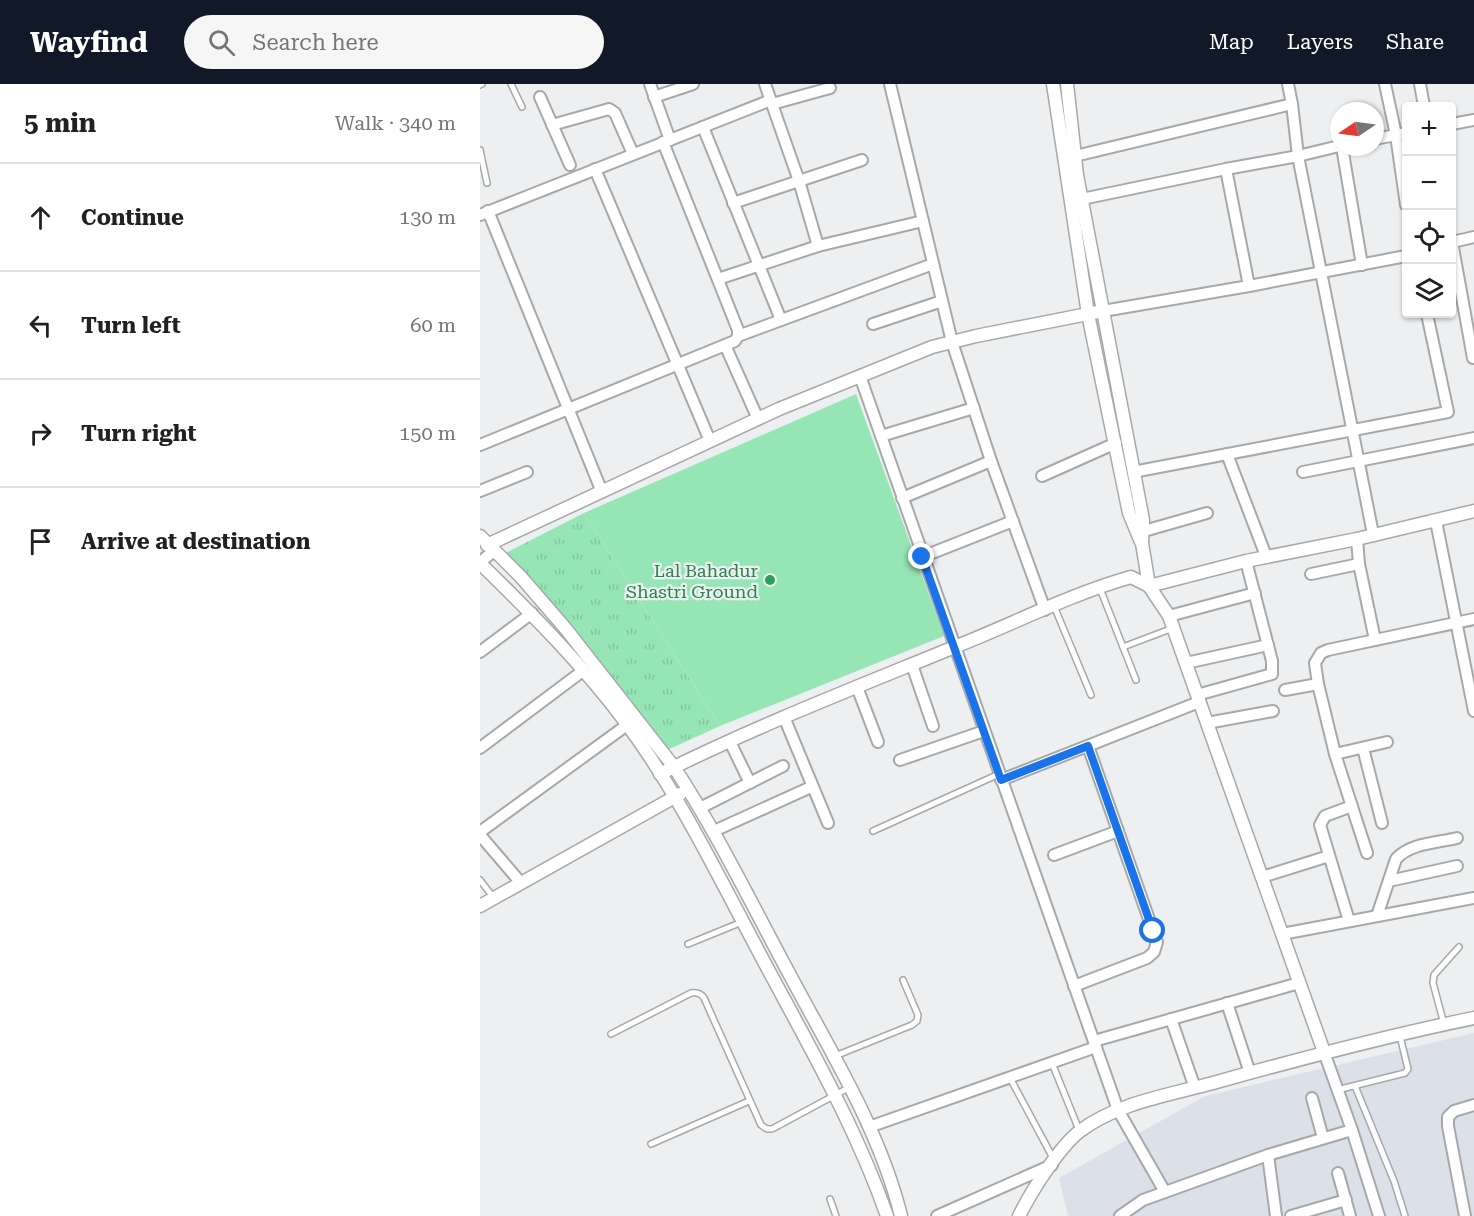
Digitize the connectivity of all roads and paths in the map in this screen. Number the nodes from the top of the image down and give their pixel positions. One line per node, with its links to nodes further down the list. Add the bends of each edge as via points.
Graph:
1 (511, 84): 17 (lane)
2 (650, 84): 13 (street)
3 (693, 84): 13 (street)
4 (765, 84): 14 (street)
5 (890, 84): 41 (street)
6 (1053, 84): 56 (street)
7 (1067, 84): 28 (street)
8 (1287, 84): 16 (street)
9 (1385, 84): 22 (street)
10 (1420, 84): 15 (street)
11 (830, 88): 14 (street)
12 (540, 96): 20 (street)
13 (654, 97): 24 (street)
14 (771, 102): 21 (street); 36 (street)
15 (1423, 102)
16 (1292, 104): 28 (street); 29 (street)
17 (522, 107)
18 (1474, 120): 19 (street)
19 (1456, 123)
20 (552, 125): 27 (street, via 609,108 615,113); 33 (street)
21 (703, 127): 24 (street); 39 (street)
22 (1401, 134): 23 (street); 31 (street)
23 (1384, 137)
24 (667, 141): 27 (street); 51 (street)
25 (1330, 149): 29 (street)
26 (480, 150): 37 (lane)
27 (633, 154): 34 (street)
28 (1075, 156): 38 (street)
29 (1298, 156): 35 (street); 50 (street)
30 (1343, 156): 48 (street)
31 (1403, 156)
32 (862, 160): 36 (street)
33 (570, 165)
34 (595, 169): 40 (street); 64 (street)
35 (1226, 169): 38 (street); 52 (street)
36 (799, 181): 39 (street); 44 (street)
37 (487, 183)
38 (1082, 199): 55 (street)
39 (733, 202): 49 (street)
40 (484, 213): 67 (street)
41 (923, 221): 44 (street); 47 (street)
42 (1474, 237): 43 (street)
43 (1456, 241)
44 (818, 246): 49 (street)
45 (1456, 256): 53 (street)
46 (1402, 257): 48 (street)
47 (933, 264): 54 (street); 58 (street)
48 (1362, 265): 50 (street)
49 (759, 266): 51 (street); 58 (street)
50 (1322, 271): 52 (street); 69 (street)
51 (718, 279): 60 (street)
52 (1249, 286): 55 (street)
53 (1468, 300): 63 (street)
54 (942, 301): 59 (street); 61 (street)
55 (1102, 311): 56 (street); 79 (street)
56 (1088, 314): 61 (street); 73 (street)
57 (1428, 318): 69 (street, via 1448,412)
58 (781, 320): 60 (street)
59 (873, 324)
60 (738, 336): 62 (street)
61 (952, 342): 65 (street); 66 (street)
62 (726, 345): 64 (street); 68 (street)
63 (1473, 358)
64 (678, 364): 67 (street); 72 (street)
65 (860, 376): 68 (street); 70 (street)
66 (974, 408): 70 (street); 76 (street)
67 (568, 409): 74 (street); 83 (street)
68 (758, 419): 72 (street)
69 (1354, 429): 75 (street); 77 (street)
70 (881, 436): 84 (street)
71 (1474, 438): 77 (street)
72 (710, 441): 83 (street)
73 (1116, 443): 81 (street); 90 (street, via 1130,513)
74 (480, 445)
75 (1227, 454): 79 (street); 93 (street)
76 (991, 461): 84 (street); 87 (street)
77 (1358, 463): 80 (street); 89 (street)
78 (527, 472): 82 (street)
79 (1133, 472): 90 (street, via 1143,520)
80 (1303, 472)
81 (1042, 476)
82 (480, 490)
83 (602, 492): 92 (street)
84 (902, 498): 94 (street)
85 (1474, 511): 88 (street)
86 (1207, 513): 90 (street)
87 (1012, 521): 94 (street); 102 (street)
88 (1436, 521): 89 (street); 106 (street)
89 (1373, 534): 91 (street)
90 (1140, 536): 100 (street)
91 (1357, 539): 93 (street); 97 (street)
92 (487, 544): 96 (street); 139 (street, via 566,629)
93 (1266, 556): 95 (street)
94 (922, 557): 111 (street)
95 (1246, 561): 100 (street); 101 (street)
96 (480, 563): 103 (street)
97 (1359, 564): 98 (street); 108 (street)
98 (1311, 574)
99 (1099, 586): 100 (street, via 1131,577); 102 (street); 110 (lane)
100 (1149, 586): 104 (street)
101 (1255, 593): 104 (street); 109 (street)
102 (1049, 608): 111 (street); 121 (lane)
103 (532, 613): 112 (street); 115 (street)
104 (1169, 615): 107 (street)
105 (1474, 619): 106 (street)
106 (1457, 622): 108 (street); 116 (street)
107 (1173, 628): 110 (lane); 113 (street)
108 (1375, 640): 118 (street, via 1321,653 1315,663)
109 (1268, 645): 113 (street); 122 (street, via 1272,674)
110 (1123, 647): 117 (lane)
111 (954, 648): 114 (street); 129 (street)
112 (480, 652)
113 (1186, 663): 122 (street)
114 (912, 665): 119 (street); 128 (street)
115 (584, 670): 127 (street); 134 (street)
116 (1470, 672): 124 (street)
117 (1136, 680)
118 (1318, 684): 120 (street); 136 (street)
119 (857, 687): 125 (street); 131 (street)
120 (1285, 690)
121 (1091, 695)
122 (1198, 698): 126 (street); 133 (street)
123 (1273, 711): 126 (street)
124 (1474, 711)
125 (784, 717): 130 (street); 143 (street)
126 (1207, 723): 159 (street)
127 (627, 724): 140 (street); 153 (street)
128 (933, 726)
129 (984, 732): 137 (street); 141 (street)
130 (730, 742): 139 (street); 142 (street)
131 (878, 742)
132 (1387, 742): 135 (street)
133 (1088, 746): 141 (street); 152 (street)
134 (480, 748)
135 (1363, 748): 136 (street); 149 (street)
136 (1335, 754): 146 (street)
137 (900, 760)
138 (783, 766): 142 (street)
139 (675, 767): 140 (street); 144 (street)
140 (660, 774): 145 (street)
141 (1000, 777): 151 (lane); 174 (street)
142 (750, 783): 147 (street)
143 (811, 787): 148 (street); 150 (street)
144 (689, 789): 145 (street); 147 (street)
145 (675, 797): 162 (street); 168 (street)
146 (1352, 806): 155 (street); 157 (street, via 1321,820)
147 (700, 808): 150 (street)
148 (828, 823)
149 (1382, 823)
150 (714, 831): 183 (street)
151 (873, 831)
152 (1118, 831): 156 (street); 174 (street, via 1157,942 1147,958)
153 (480, 834): 162 (street)
154 (1457, 838): 161 (street, via 1402,852)
155 (1367, 853)
156 (1054, 855)
157 (1329, 856): 159 (street); 167 (street)
158 (1458, 866): 161 (street)
159 (1262, 877): 169 (street)
160 (480, 880): 164 (lane)
161 (1389, 880): 166 (street)
162 (521, 883): 164 (street)
163 (1474, 898): 166 (street)
164 (494, 899): 165 (street)
165 (480, 906)
166 (1377, 916): 167 (street)
167 (1349, 921): 169 (street)
168 (742, 922): 170 (lane); 191 (street)
169 (1282, 934): 173 (street)
170 (688, 944)
171 (1459, 948): 178 (lane, via 1434,975)
172 (903, 980): 183 (lane, via 917,1021)
173 (1299, 983): 175 (street); 182 (street)
174 (1074, 986): 181 (street)
175 (1227, 1003): 177 (street); 185 (street)
176 (1474, 1018): 178 (street)
177 (1171, 1019): 181 (street); 189 (street)
178 (1444, 1024): 179 (street)
179 (1399, 1033): 182 (street); 187 (lane, via 1407,1071)
180 (611, 1034): 193 (lane, via 691,993 701,994)
181 (1095, 1044): 184 (street); 195 (street)
182 (1324, 1052): 185 (street); 190 (street)
183 (835, 1056): 188 (street)
184 (1052, 1063): 186 (street); 198 (lane)
185 (1251, 1073): 189 (street)
186 (1010, 1078): 196 (street); 202 (lane)
187 (1354, 1086): 190 (lane); 217 (lane)
188 (850, 1088): 191 (lane); 196 (street)
189 (1195, 1088): 195 (street)
190 (1337, 1090): 197 (street)
191 (836, 1095): 193 (lane, via 772,1129 761,1125); 208 (street)
192 (1312, 1098): 199 (street)
193 (749, 1101): 200 (lane)
194 (1474, 1105): 218 (street, via 1448,1117)
195 (1118, 1110): 198 (street); 204 (street)
196 (869, 1127): 209 (street)
197 (1352, 1130): 199 (street); 216 (street)
198 (1079, 1132): 202 (street)
199 (1323, 1138): 201 (street)
200 (651, 1144)
201 (1268, 1155): 204 (street); 213 (street)
202 (1053, 1163): 210 (street); 211 (street)
203 (1338, 1173): 206 (street)
204 (1165, 1192): 212 (street, via 1143,1200)
205 (830, 1199): 207 (lane)
206 (1346, 1200): 214 (street); 215 (street)
207 (836, 1216)
208 (887, 1216)
209 (901, 1216)
210 (937, 1216)
211 (1019, 1216)
212 (1120, 1216)
213 (1276, 1216)
214 (1291, 1216)
215 (1350, 1216)
216 (1379, 1216)
217 (1405, 1216)
218 (1465, 1216)

